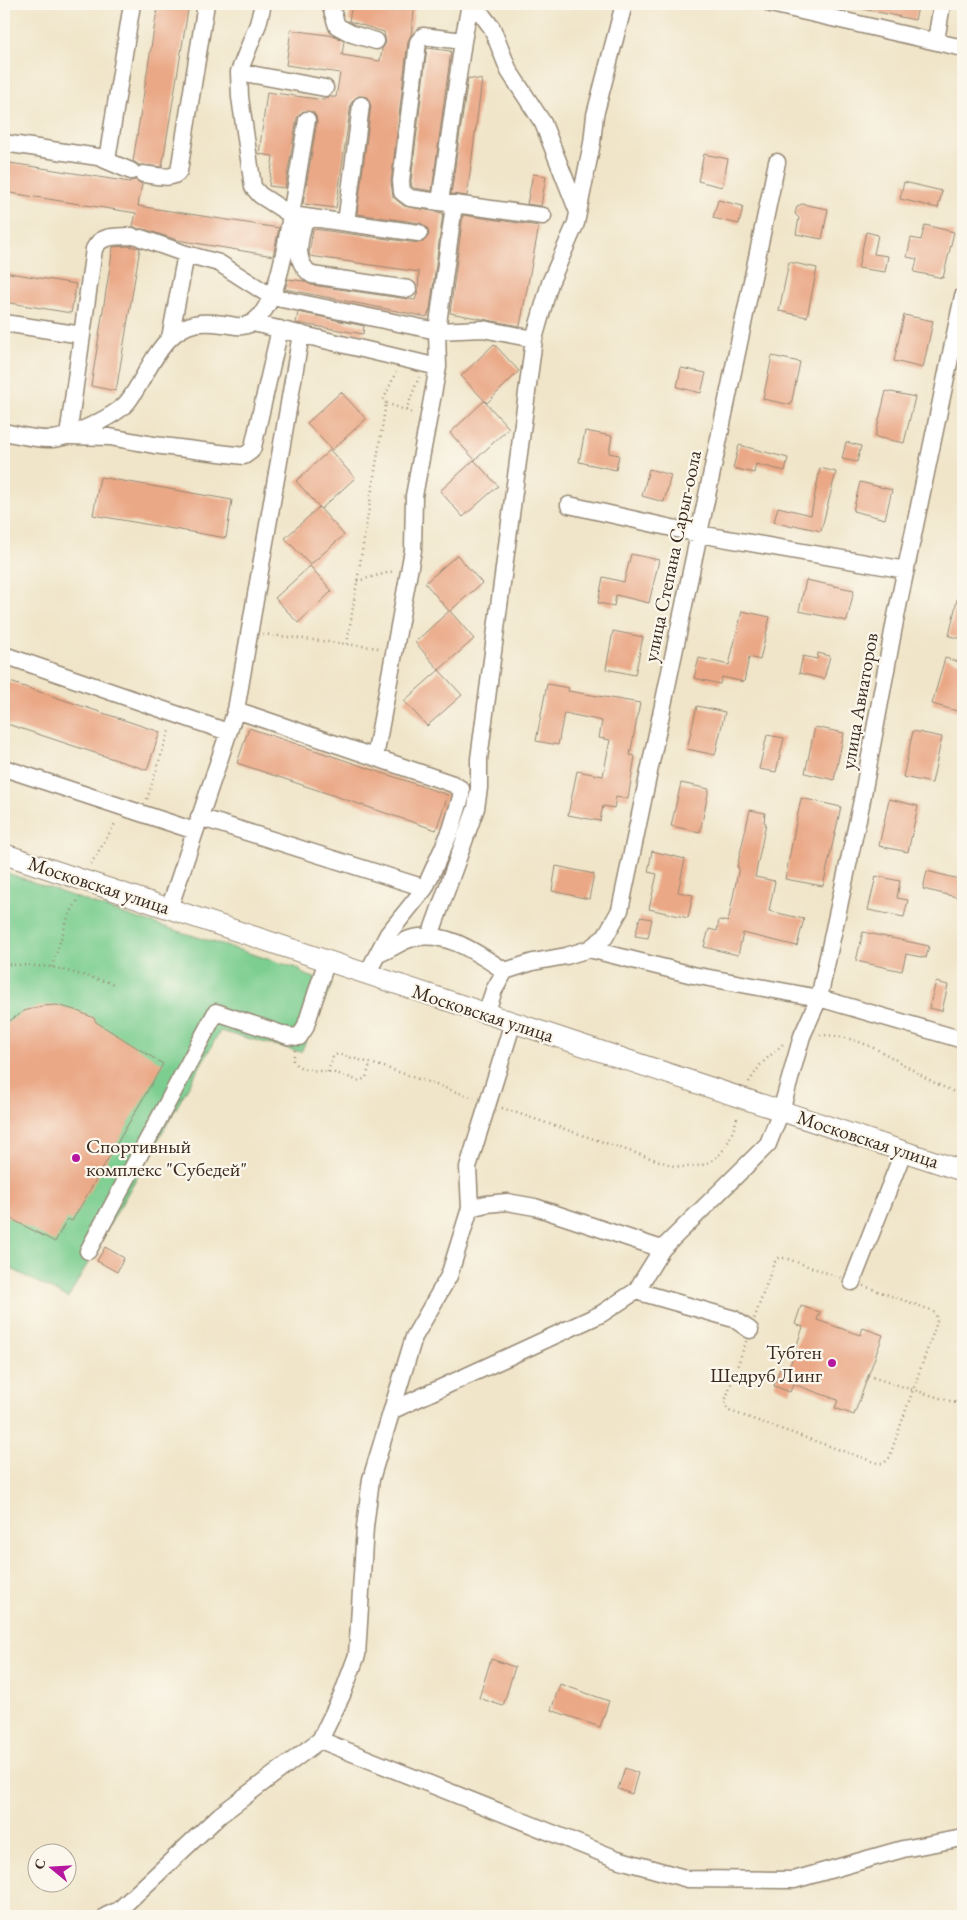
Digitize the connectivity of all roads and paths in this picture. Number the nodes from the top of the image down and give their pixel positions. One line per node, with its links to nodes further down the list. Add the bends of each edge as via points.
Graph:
1 (132, 4): 19 (street)
2 (206, 4): 19 (street, via 179,171 174,177 137,173)
3 (263, 4): 14 (street)
4 (330, 4): 10 (street, via 336,26)
5 (472, 4): 11 (street); 22 (street, via 492,28 509,71 542,123)
6 (624, 4): 22 (street, via 595,115)
7 (771, 4): 9 (street)
8 (942, 4): 12 (street)
9 (836, 11): 12 (street)
10 (376, 41)
11 (463, 41): 21 (street); 21 (street, via 423,36 418,42 401,188 410,198)
12 (936, 41): 13 (street)
13 (963, 48)
14 (239, 72): 15 (street); 23 (street, via 253,187 260,195)
15 (324, 88)
16 (361, 105): 25 (street)
17 (307, 120): 23 (street)
18 (4, 143): 19 (street)
19 (107, 160)
20 (777, 162): 47 (street, улица Степана Сарыг-оола)
21 (447, 203): 24 (street); 34 (street)
22 (578, 212): 38 (street, via 550,283)
23 (298, 216): 25 (street); 28 (street, via 298,256 305,270 312,275); 30 (street)
24 (543, 216)
25 (346, 223): 26 (street)
26 (419, 234)
27 (186, 254): 30 (street, via 219,263); 36 (street, via 136,237 104,238 96,244); 37 (street)
28 (408, 289)
29 (963, 296): 49 (street, улица Авиаторов)
30 (272, 297): 31 (street); 34 (street)
31 (253, 323): 33 (street); 37 (street, via 241,327 198,322)
32 (4, 324): 36 (street)
33 (280, 329): 35 (street); 45 (street, via 253,446 248,454 238,456 110,437)
34 (437, 331): 38 (street, via 483,329); 40 (street)
35 (302, 334): 39 (street); 55 (street)
36 (82, 335): 45 (street)
37 (170, 338): 45 (street, via 128,403 108,418)
38 (534, 339): 68 (street, via 479,760 476,808)
39 (402, 358): 40 (street); 41 (path, via 383,401)
40 (431, 365): 42 (path); 43 (street)
41 (386, 403): 42 (path); 50 (path)
42 (406, 410): 43 (path)
43 (428, 419): 48 (street, via 414,496)
44 (4, 432): 45 (street, via 39,439)
45 (68, 436)
46 (569, 506): 47 (street)
47 (699, 534): 49 (street); 69 (street, улица Степана Сарыг-оола, via 620,910 605,937)
48 (410, 566): 50 (path); 53 (street)
49 (906, 570): 77 (street, улица Авиаторов, via 861,805)
50 (357, 581): 52 (path)
51 (259, 633): 52 (path)
52 (347, 644): 53 (path)
53 (394, 650): 58 (street)
54 (4, 656): 56 (street)
55 (236, 710): 57 (street); 58 (street)
56 (174, 714): 57 (street); 61 (path)
57 (228, 732): 62 (street)
58 (374, 757): 65 (street, via 461,789 462,797 451,830)
59 (4, 768): 60 (street)
60 (125, 808): 61 (street); 64 (path)
61 (143, 813): 62 (street)
62 (197, 824): 65 (street); 67 (street)
63 (4, 854): 67 (main road, Московская улица)
64 (89, 868)
65 (425, 888): 70 (street, via 388,934)
66 (79, 898): 73 (path, via 68,917)
67 (169, 908): 71 (main road, Московская улица)
68 (430, 936): 70 (street, via 411,938 390,951); 74 (street, via 470,949)
69 (589, 949): 74 (street); 77 (street, via 693,975)
70 (378, 954): 75 (street)
71 (327, 960): 75 (main road, Московская улица); 81 (street, via 306,1028)
72 (4, 964): 73 (path)
73 (52, 967): 76 (path)
74 (505, 971): 78 (street)
75 (368, 974): 78 (main road, Московская улица)
76 (115, 984)
77 (819, 998): 80 (street, улица Авиаторов); 82 (street)
78 (486, 1014): 79 (main road, Московская улица)
79 (513, 1022): 87 (street); 88 (main road, Московская улица)
80 (802, 1036): 85 (path, via 786,1042 770,1054); 86 (path, via 835,1036 866,1044); 88 (street, улица Авиаторов)
81 (299, 1037): 84 (path, via 294,1062); 94 (street, via 216,1012)
82 (963, 1040)
83 (370, 1064): 84 (path, via 362,1081); 84 (path, via 336,1054); 87 (path)
84 (328, 1072)
85 (747, 1086)
86 (963, 1096)
87 (489, 1103): 89 (path, via 674,1166 686,1167 706,1163 723,1151 731,1138); 92 (street, via 468,1167)
88 (781, 1110): 90 (main road, Московская улица); 93 (street, улица Авиаторов, via 768,1144)
89 (738, 1114)
90 (904, 1150): 91 (main road, Московская улица); 95 (street)
91 (963, 1170)
92 (470, 1208): 93 (street, via 507,1202 535,1207); 101 (street, via 449,1276 414,1337)
93 (662, 1249): 96 (street, улица Авиаторов)
94 (88, 1251)
95 (852, 1282): 97 (path, via 778,1258); 99 (path, via 936,1314 937,1322)
96 (636, 1291): 97 (street, via 734,1319); 101 (street, via 601,1314)
97 (750, 1330): 99 (path, via 725,1401 730,1411 880,1463 889,1458)
98 (868, 1376): 99 (path)
99 (912, 1389): 100 (path)
100 (963, 1405)
101 (393, 1410): 102 (street, via 371,1479 357,1655)
102 (320, 1740): 103 (street, via 617,1859 688,1879 794,1880 903,1849); 104 (street, via 220,1815 118,1910)
103 (963, 1838)
104 (106, 1916)

